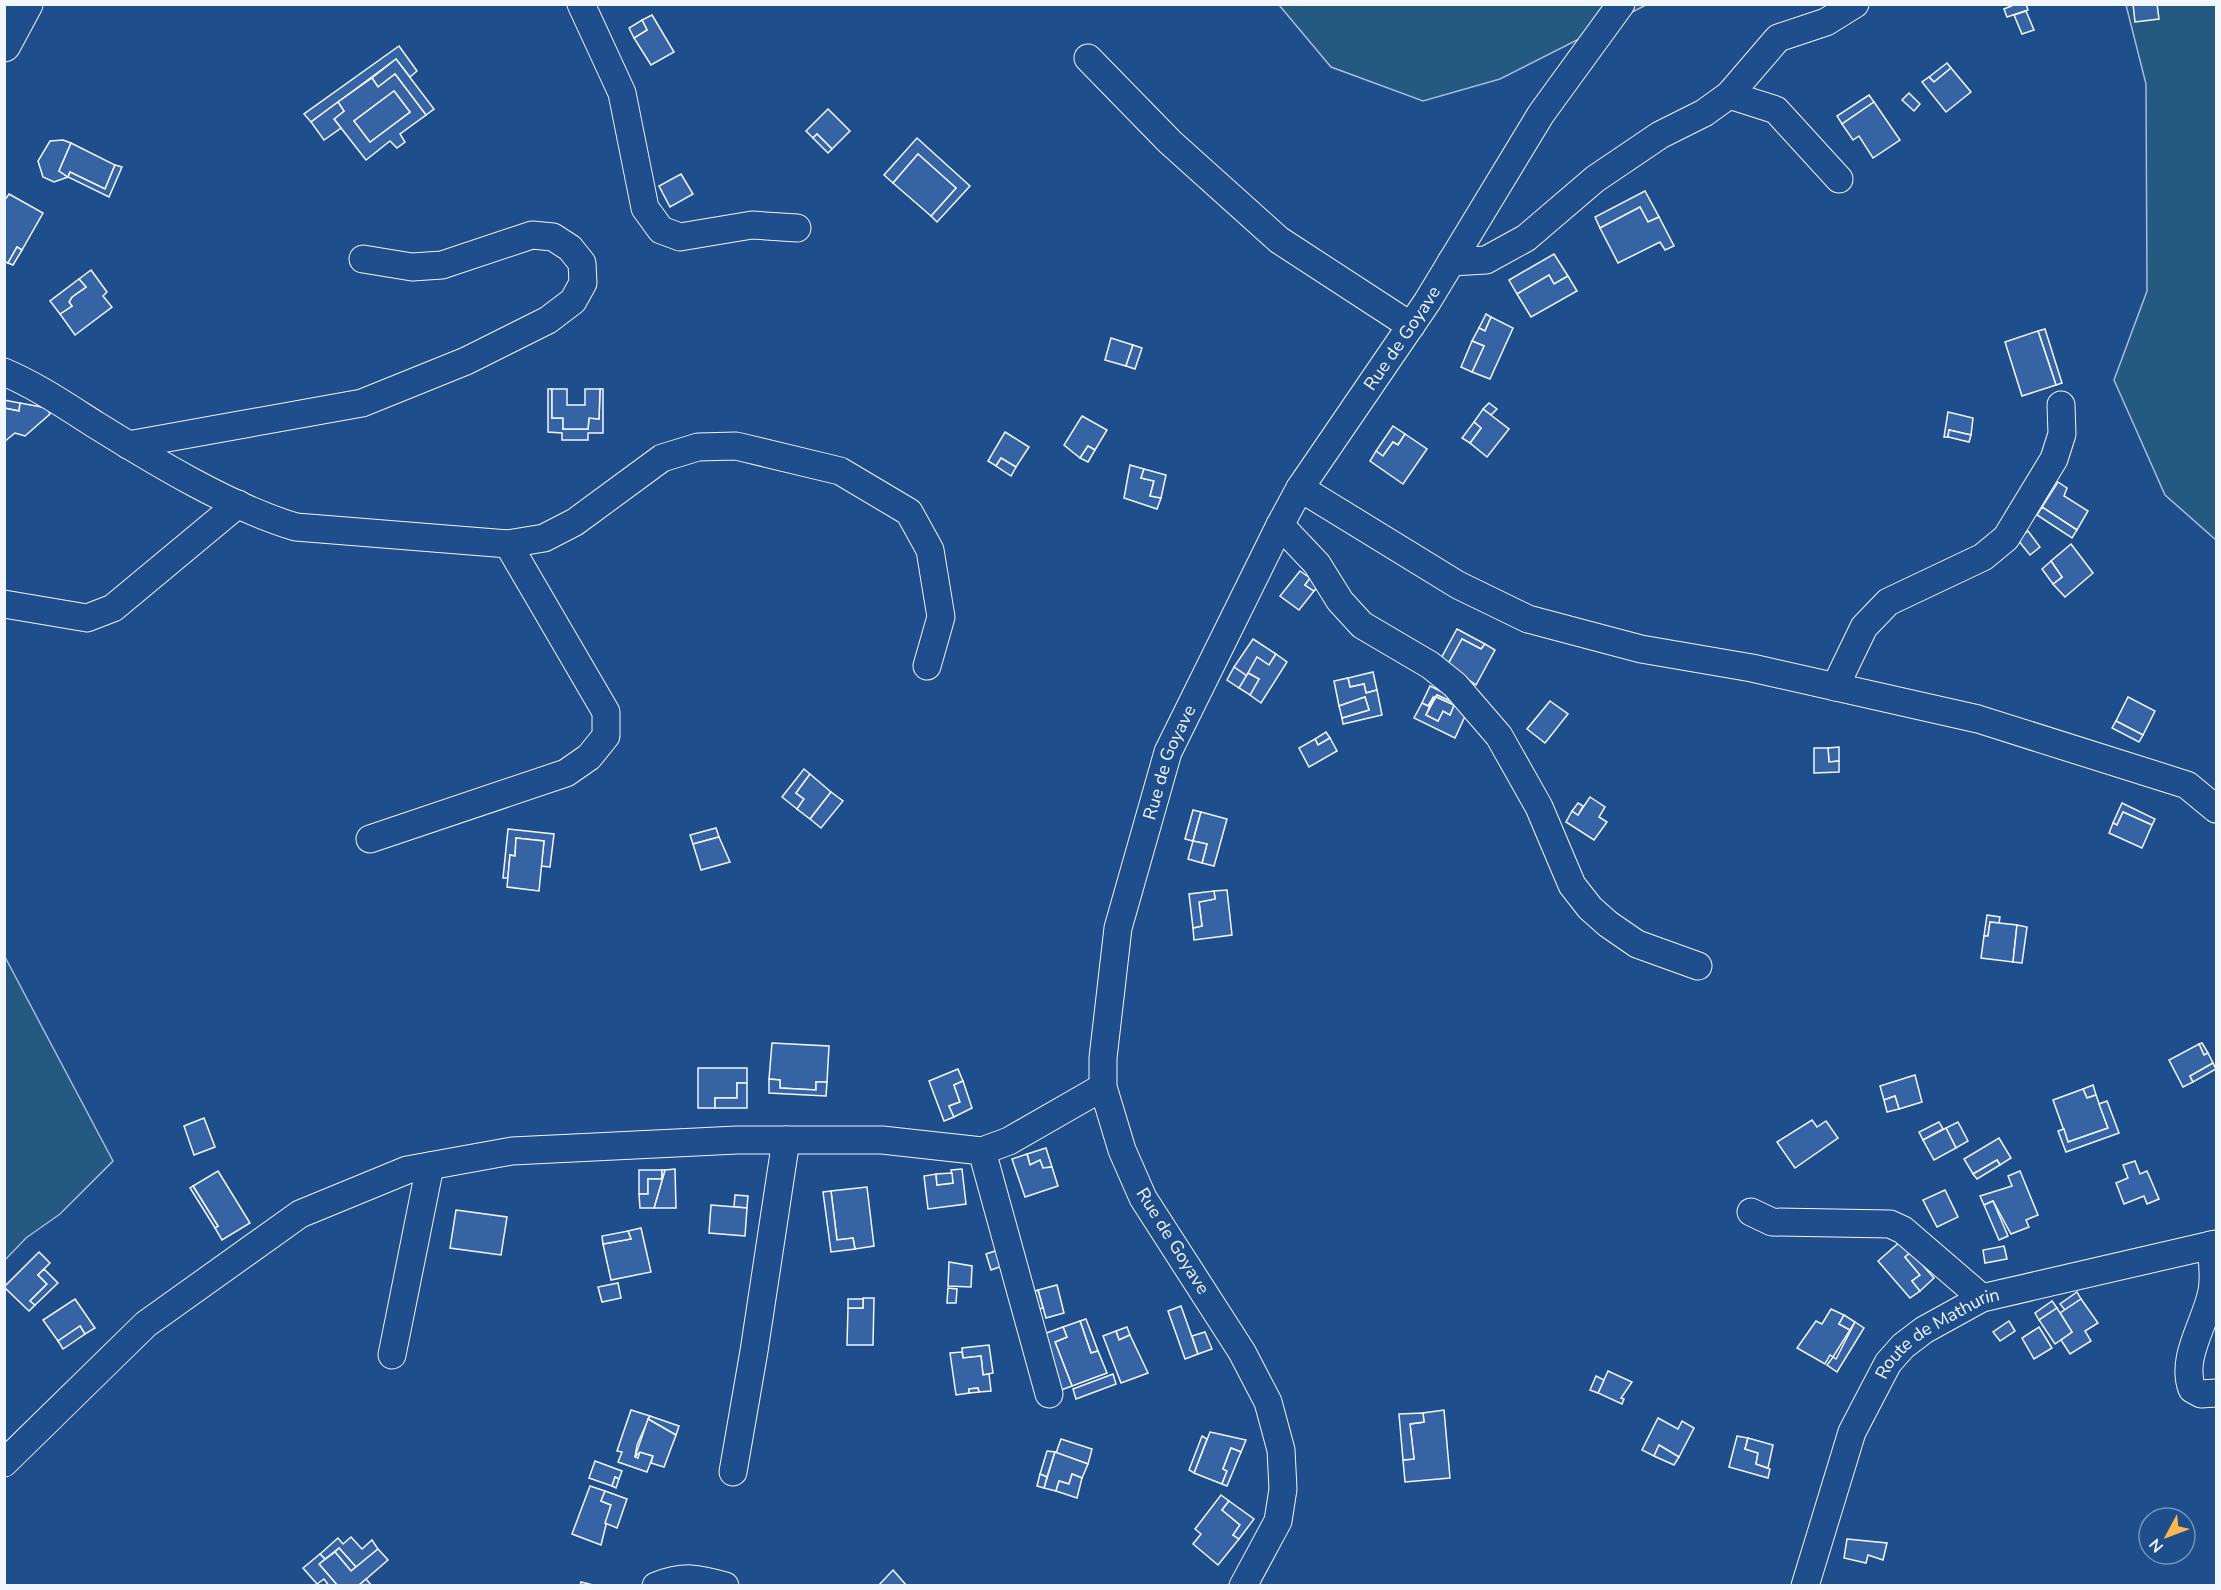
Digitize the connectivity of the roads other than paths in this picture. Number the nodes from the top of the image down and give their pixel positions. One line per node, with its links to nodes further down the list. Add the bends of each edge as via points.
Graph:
1 (26, 4): 5 (main road)
2 (581, 4): 9 (street, via 622,93 645,208 661,230 680,237 752,225)
3 (1620, 4): 11 (street, Rue de Goyave, via 1541,114)
4 (1855, 4): 7 (street, via 1826,22 1778,38)
5 (4, 45)
6 (1088, 58): 12 (street, via 1170,142 1280,240)
7 (1729, 95): 8 (street, via 1776,110); 11 (street, via 1595,179 1526,238 1486,260)
8 (1839, 179)
9 (797, 228)
10 (363, 259): 15 (street, via 412,267 442,265 531,235 553,237 570,248 582,263 583,283 573,301 548,320 466,361 362,403)
11 (1451, 262): 12 (street, Rue de Goyave)
12 (1411, 326): 16 (street, Rue de Goyave)
13 (4, 372): 15 (street)
14 (2061, 405): 22 (street, via 2062,434 2054,459 2006,538 1983,557 1888,602 1864,627)
15 (128, 445): 17 (street)
16 (1300, 488): 18 (street, Rue de Goyave); 22 (street, via 1458,585 1528,619 1641,650)
17 (238, 504): 19 (street, via 263,518 296,527); 20 (street, via 112,608 87,618)
18 (1280, 525): 25 (street, via 1317,564 1340,601 1362,625 1447,678 1499,736 1539,807 1572,885 1590,908 1637,945); 26 (street, Rue de Goyave, via 1168,752 1118,927)
19 (508, 544): 21 (street, via 544,538 575,522 662,458 698,447 736,446 840,471 909,512 930,550 941,617); 24 (street, via 606,712 606,736 589,757 566,773)
20 (4, 604)
21 (927, 666)
22 (1835, 687): 23 (street, via 2034,735 2187,785)
23 (2217, 809)
24 (369, 839)
25 (1698, 966)
26 (1103, 1088): 28 (street, via 1009,1141); 40 (street, Rue de Goyave, via 1122,1150 1143,1198 1242,1352 1268,1402 1281,1450 1283,1489 1278,1521)
27 (786, 1140): 28 (street, via 882,1140); 29 (street, via 512,1151); 37 (street)
28 (982, 1151): 35 (street)
29 (430, 1166): 33 (street); 36 (street, via 407,1170 300,1214 146,1324)
30 (1751, 1212): 32 (street, via 1772,1222 1890,1224 1903,1230)
31 (2214, 1245): 32 (street, Route de Mathurin); 34 (street, via 2212,1293 2195,1339 2188,1379 2192,1389 2201,1394)
32 (1982, 1298): 41 (street, Route de Mathurin, via 1924,1330 1888,1363 1852,1432)
33 (392, 1355)
34 (2217, 1393)
35 (1049, 1394)
36 (4, 1463)
37 (733, 1472)
38 (656, 1586): 39 (street, via 695,1577)
39 (725, 1586)
40 (1243, 1586)
41 (1805, 1586)

